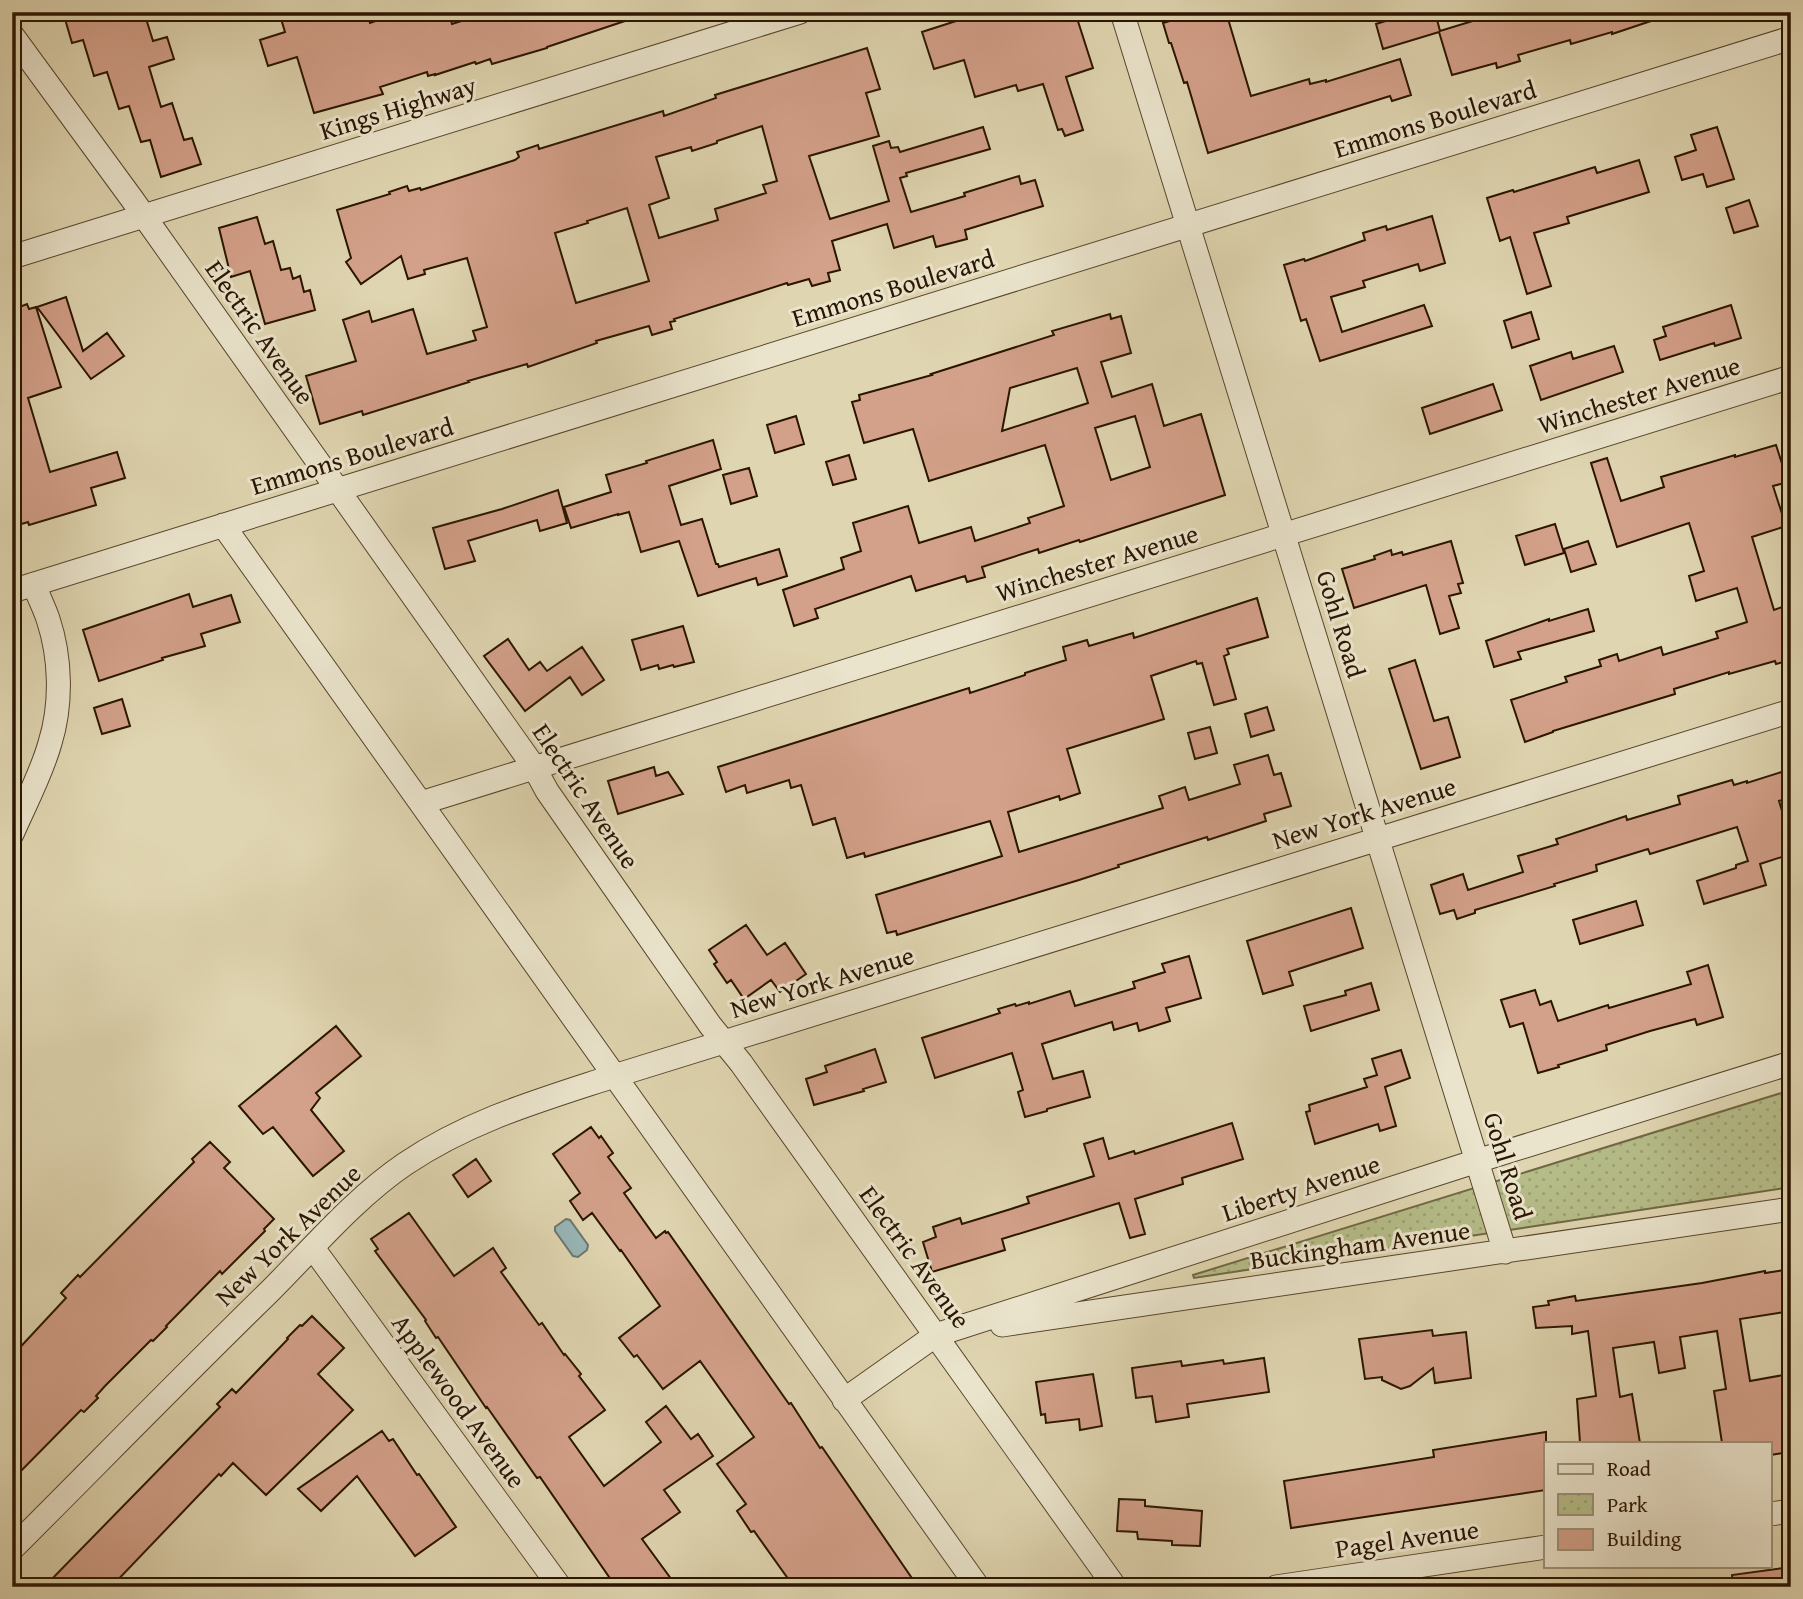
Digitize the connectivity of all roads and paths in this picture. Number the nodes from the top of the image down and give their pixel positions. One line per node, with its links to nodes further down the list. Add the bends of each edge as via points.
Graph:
1 (800, 12): 5 (street, Kings Highway)
2 (1122, 12): 6 (street, Gohl Road)
3 (12, 36): 5 (street, Electric Avenue)
4 (1791, 38): 6 (street, Emmons Boulevard)
5 (144, 216): 7 (street, Kings Highway); 9 (street, Electric Avenue)
6 (1189, 225): 9 (street, Emmons Boulevard); 11 (street, Gohl Road)
7 (12, 257)
8 (1791, 377): 11 (street, Winchester Avenue)
9 (337, 490): 10 (street, Emmons Boulevard); 14 (street, Electric Avenue)
10 (223, 525): 12 (street, Emmons Boulevard); 15 (street)
11 (1284, 534): 14 (street, Winchester Avenue); 17 (street, Gohl Road)
12 (23, 587): 16 (street, via 48,620 57,658 58,697 51,743)
13 (1791, 711): 17 (street, New York Avenue)
14 (534, 767): 15 (street, Winchester Avenue); 18 (street, Electric Avenue)
15 (421, 803): 20 (street)
16 (12, 834)
17 (1378, 839): 18 (street, New York Avenue); 21 (street, Gohl Road)
18 (724, 1041): 20 (street, New York Avenue); 25 (street, Electric Avenue)
19 (1791, 1063): 21 (street, Liberty Avenue)
20 (614, 1076): 23 (street, New York Avenue, via 521,1105 450,1138 380,1184); 26 (street)
21 (1477, 1161): 24 (street, Gohl Road); 25 (street, Liberty Avenue)
22 (1791, 1209): 24 (street, Buckingham Avenue)
23 (313, 1248): 30 (street, New York Avenue); 31 (street, Applewood Avenue)
24 (1505, 1252): 25 (street, Buckingham Avenue)
25 (936, 1335): 26 (street, Liberty Avenue); 33 (street, Electric Avenue)
26 (844, 1400): 32 (street)
27 (1791, 1511): 28 (street)
28 (1772, 1514)
29 (1544, 1547): 34 (street, Pagel Avenue)
30 (12, 1549)
31 (560, 1587)
32 (978, 1587)
33 (1115, 1587)
34 (1276, 1587)

